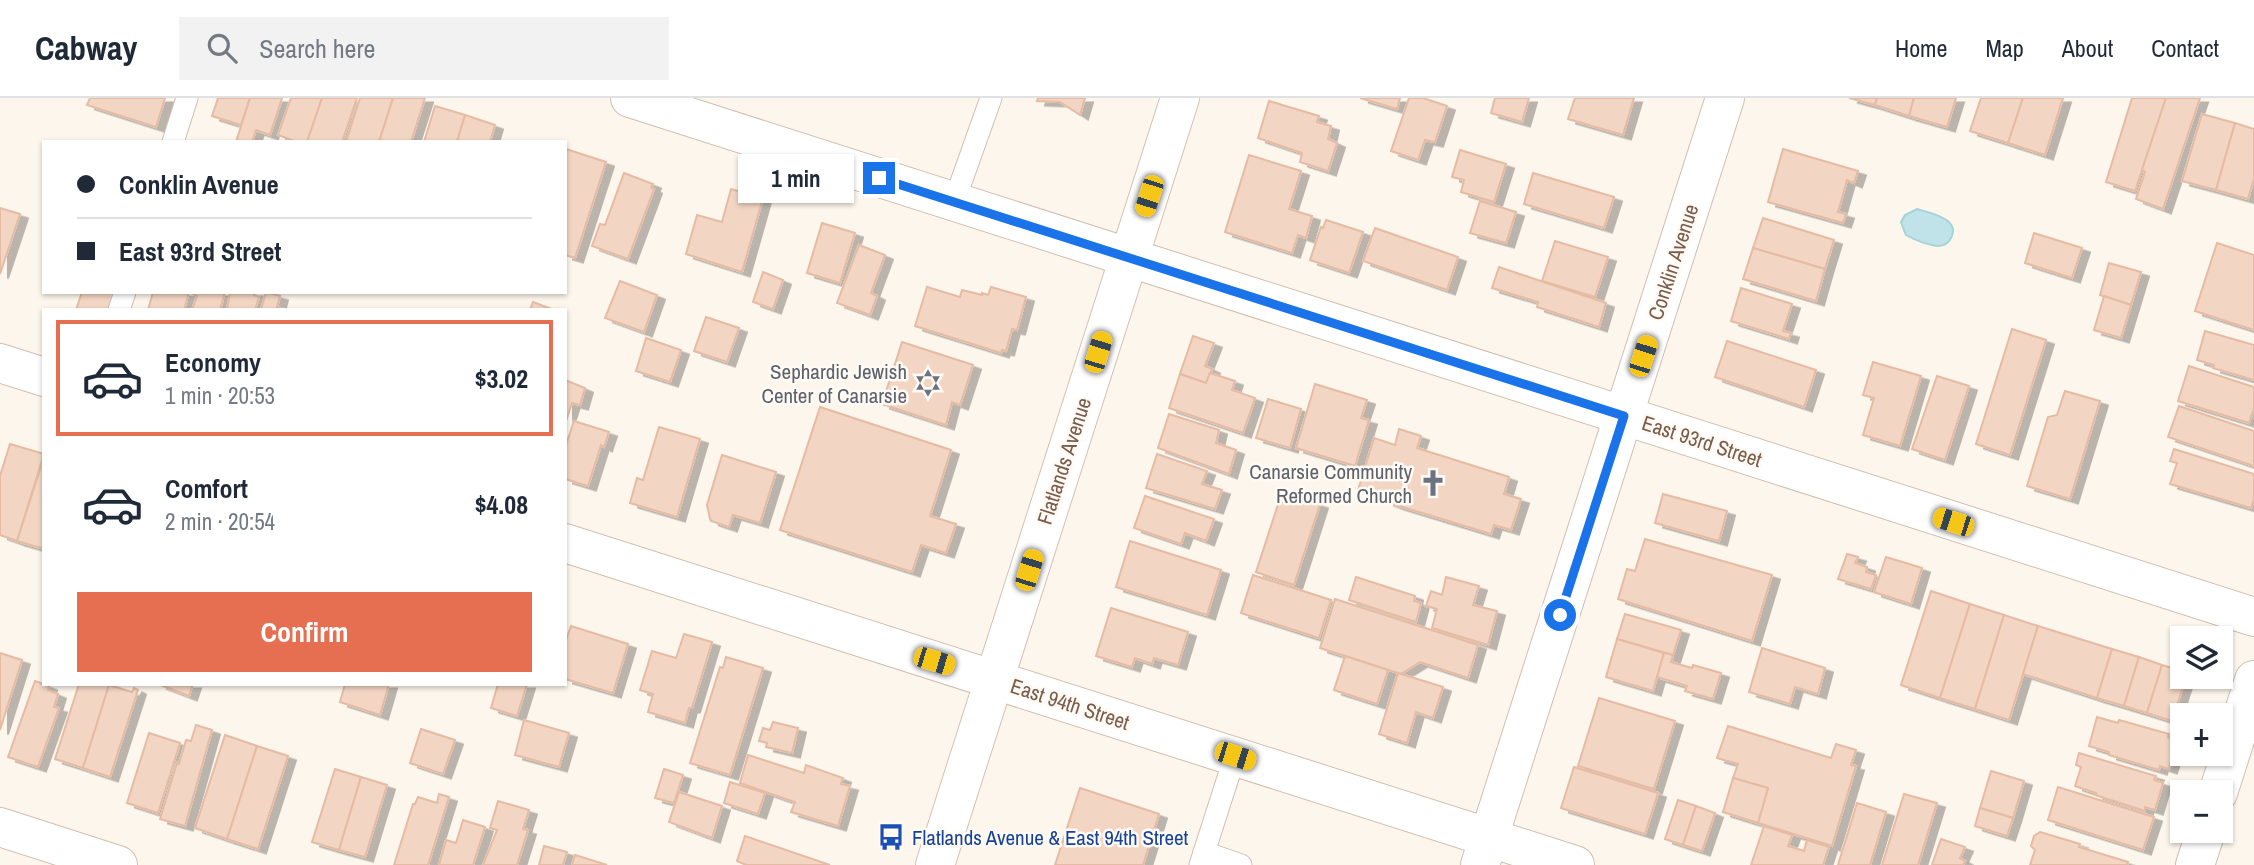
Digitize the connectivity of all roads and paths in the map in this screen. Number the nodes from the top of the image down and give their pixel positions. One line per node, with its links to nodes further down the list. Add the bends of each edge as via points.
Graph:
1 (187, 98): 6 (lane)
2 (630, 98): 7 (street, East 93rd Street)
3 (991, 98): 7 (lane)
4 (1180, 98): 8 (street, Flatlands Avenue)
5 (1725, 98): 11 (street, Conklin Avenue)
6 (174, 140)
7 (954, 202): 8 (street, East 93rd Street)
8 (1129, 258): 11 (street, East 93rd Street); 14 (street, Flatlands Avenue)
9 (0, 363): 10 (street)
10 (42, 376)
11 (1624, 416): 13 (street, East 93rd Street); 20 (street, Conklin Avenue)
12 (567, 544): 14 (street, East 94th Street)
13 (2254, 617)
14 (995, 680): 16 (street, East 94th Street); 23 (street, Flatlands Avenue)
15 (2254, 680): 17 (street)
16 (1235, 756): 20 (street, East 94th Street); 21 (lane)
17 (2222, 780)
18 (0, 828): 22 (street)
19 (2202, 843): 26 (street)
20 (1484, 851): 25 (street, East 94th Street)
21 (1202, 859): 24 (lane)
22 (118, 865)
23 (936, 865)
24 (1241, 865)
25 (1575, 865)
26 (2195, 865)

